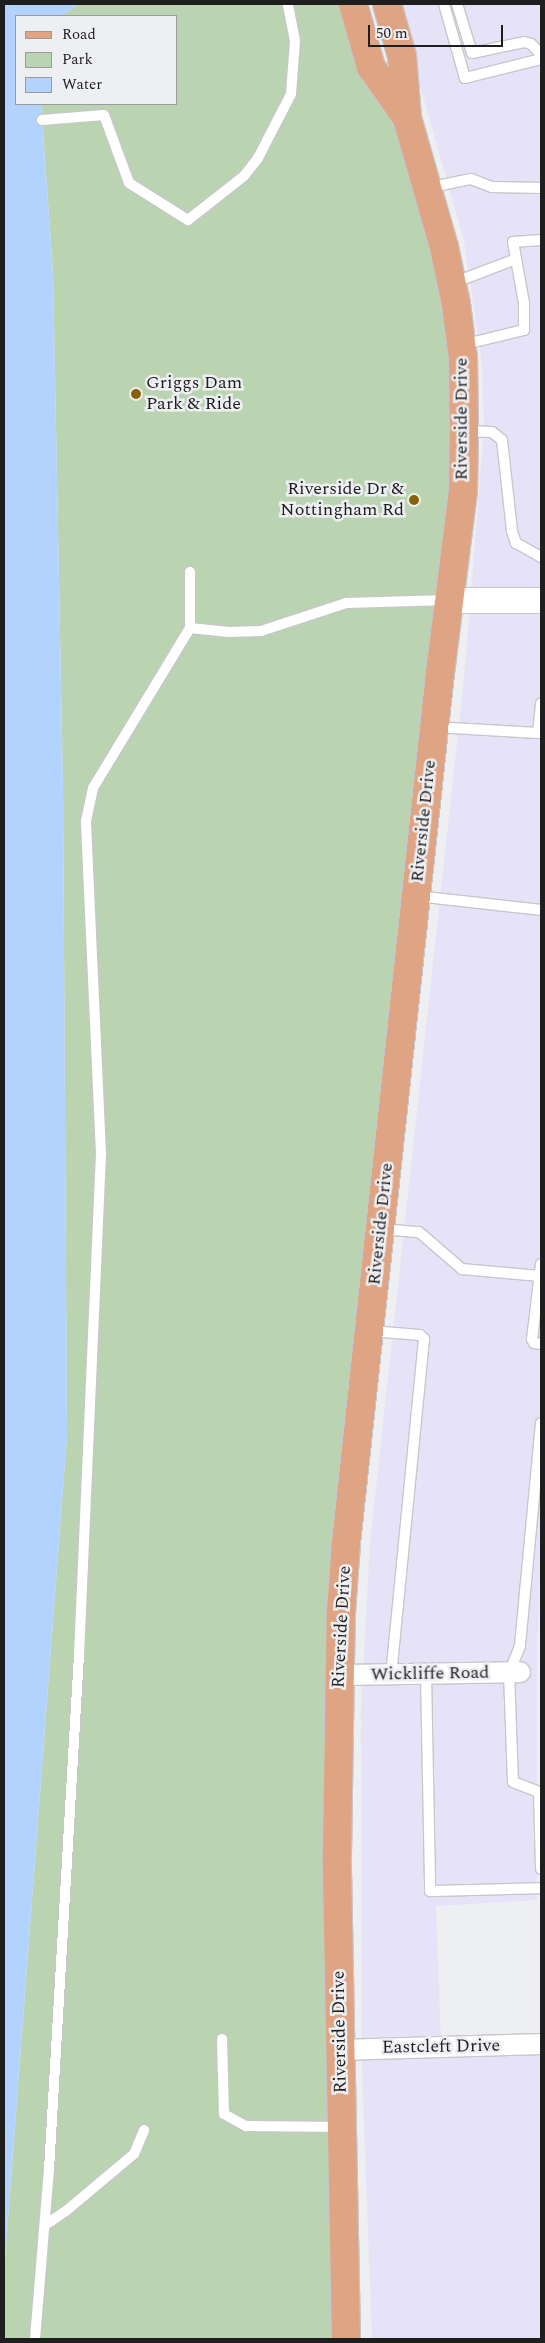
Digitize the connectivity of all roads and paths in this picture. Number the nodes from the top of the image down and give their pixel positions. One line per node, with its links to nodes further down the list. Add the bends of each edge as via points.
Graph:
1 (288, 4): 9 (lane, via 295,41 291,94 258,158 244,176 188,220 129,183 104,115)
2 (353, 4): 8 (main road, Riverside Drive, via 371,67)
3 (386, 4): 8 (main road, Riverside Drive, via 402,56)
4 (444, 4): 7 (lane, via 465,78)
5 (457, 4): 6 (lane, via 472,53 524,42)
6 (541, 54)
7 (541, 59)
8 (407, 118): 10 (main road, Riverside Drive)
9 (42, 120)
10 (426, 188): 11 (lane, via 471,179 492,187); 14 (main road, Riverside Drive)
11 (541, 188)
12 (541, 240): 13 (lane, via 513,242)
13 (516, 259): 14 (lane); 15 (lane, via 524,303 524,330)
14 (452, 283): 15 (main road, Riverside Drive)
15 (461, 345): 16 (main road, Riverside Drive)
16 (464, 430): 17 (lane, via 492,432 502,440 512,531 516,543); 19 (main road, Riverside Drive, via 463,491)
17 (541, 557)
18 (190, 572): 21 (lane)
19 (450, 600): 20 (street); 21 (lane, via 346,603 261,631); 23 (main road, Riverside Drive)
20 (541, 600)
21 (190, 628): 43 (lane, via 94,788 86,820 101,1154 79,1655)
22 (541, 702): 23 (lane, via 538,733)
23 (434, 727): 24 (main road, Riverside Drive)
24 (416, 896): 25 (lane); 26 (main road, Riverside Drive)
25 (541, 910)
26 (380, 1229): 28 (lane, via 419,1232 462,1269); 29 (main road, Riverside Drive)
27 (541, 1264): 28 (lane)
28 (540, 1276): 30 (lane, via 532,1339 534,1343)
29 (370, 1331): 33 (lane, via 420,1335 424,1339); 35 (main road, Riverside Drive, via 346,1543)
30 (541, 1344)
31 (541, 1423): 32 (lane)
32 (515, 1672): 34 (street, Wickliffe Road); 36 (lane, via 513,1782 539,1792)
33 (391, 1674): 34 (street, Wickliffe Road); 35 (street, Wickliffe Road)
34 (426, 1674): 37 (lane, via 430,1891)
35 (339, 1675): 40 (main road, Riverside Drive, via 337,1854)
36 (541, 1869)
37 (541, 1888)
38 (222, 2039): 41 (lane, via 224,2114 246,2126)
39 (541, 2044): 40 (street, Eastcleft Drive)
40 (341, 2050): 41 (main road, Riverside Drive)
41 (342, 2127): 45 (main road, Riverside Drive)
42 (144, 2130): 43 (lane, via 134,2154 66,2212)
43 (45, 2225): 44 (lane)
44 (35, 2339)
45 (346, 2339)

